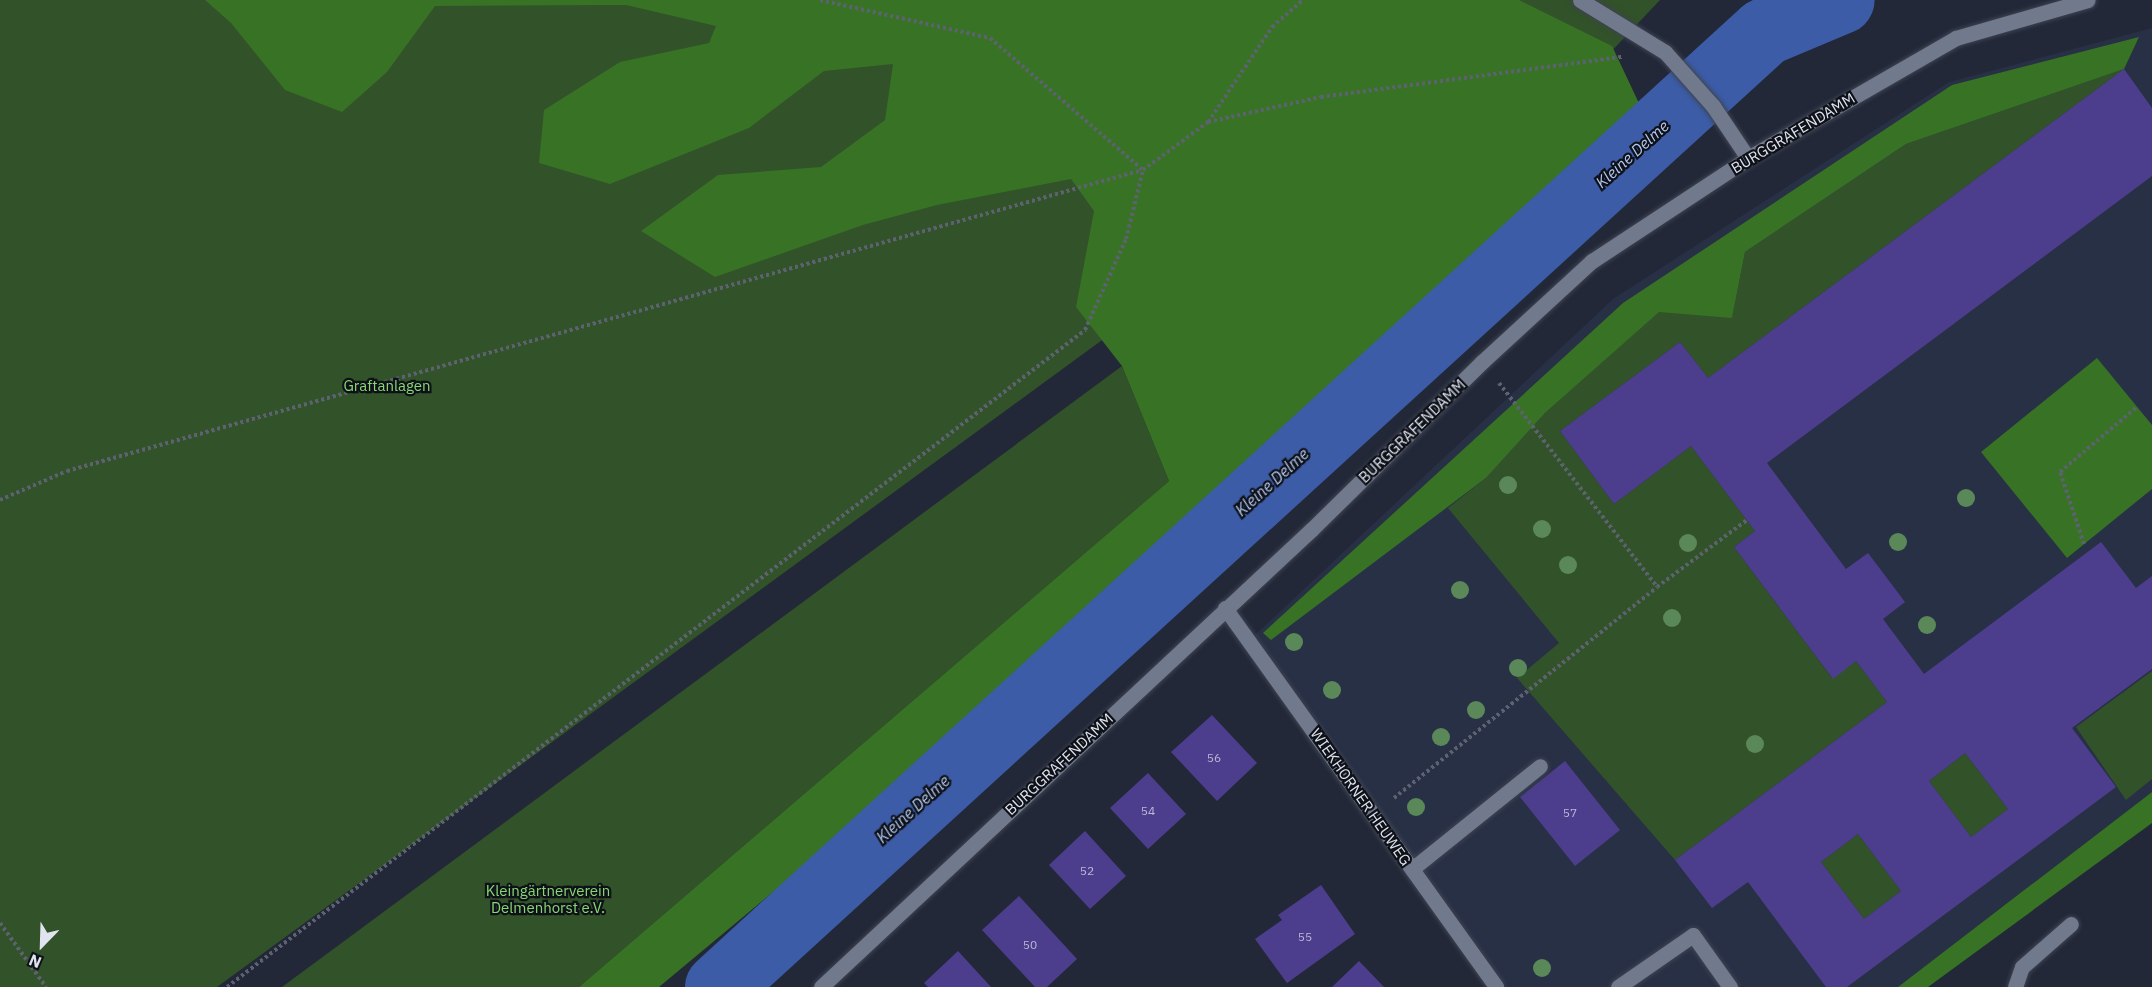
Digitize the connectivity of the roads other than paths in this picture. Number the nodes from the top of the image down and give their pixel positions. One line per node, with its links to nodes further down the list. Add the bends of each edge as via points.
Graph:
1 (1580, 0): 3 (street, via 1665,52 1713,106)
2 (2088, 0): 3 (street, BURGGRAFENDAMM, via 1956,38)
3 (1748, 158): 4 (street, BURGGRAFENDAMM, via 1592,261)
4 (1225, 608): 6 (street, WIEKHORNER HEUWEG); 8 (street, BURGGRAFENDAMM)
5 (1540, 766): 6 (street)
6 (1412, 869): 9 (street, WIEKHORNER HEUWEG)
7 (2071, 924): 12 (street, via 2022,967)
8 (821, 987)
9 (1496, 987)
10 (1618, 987): 11 (street, via 1693,934)
11 (1730, 987)
12 (2015, 987)

